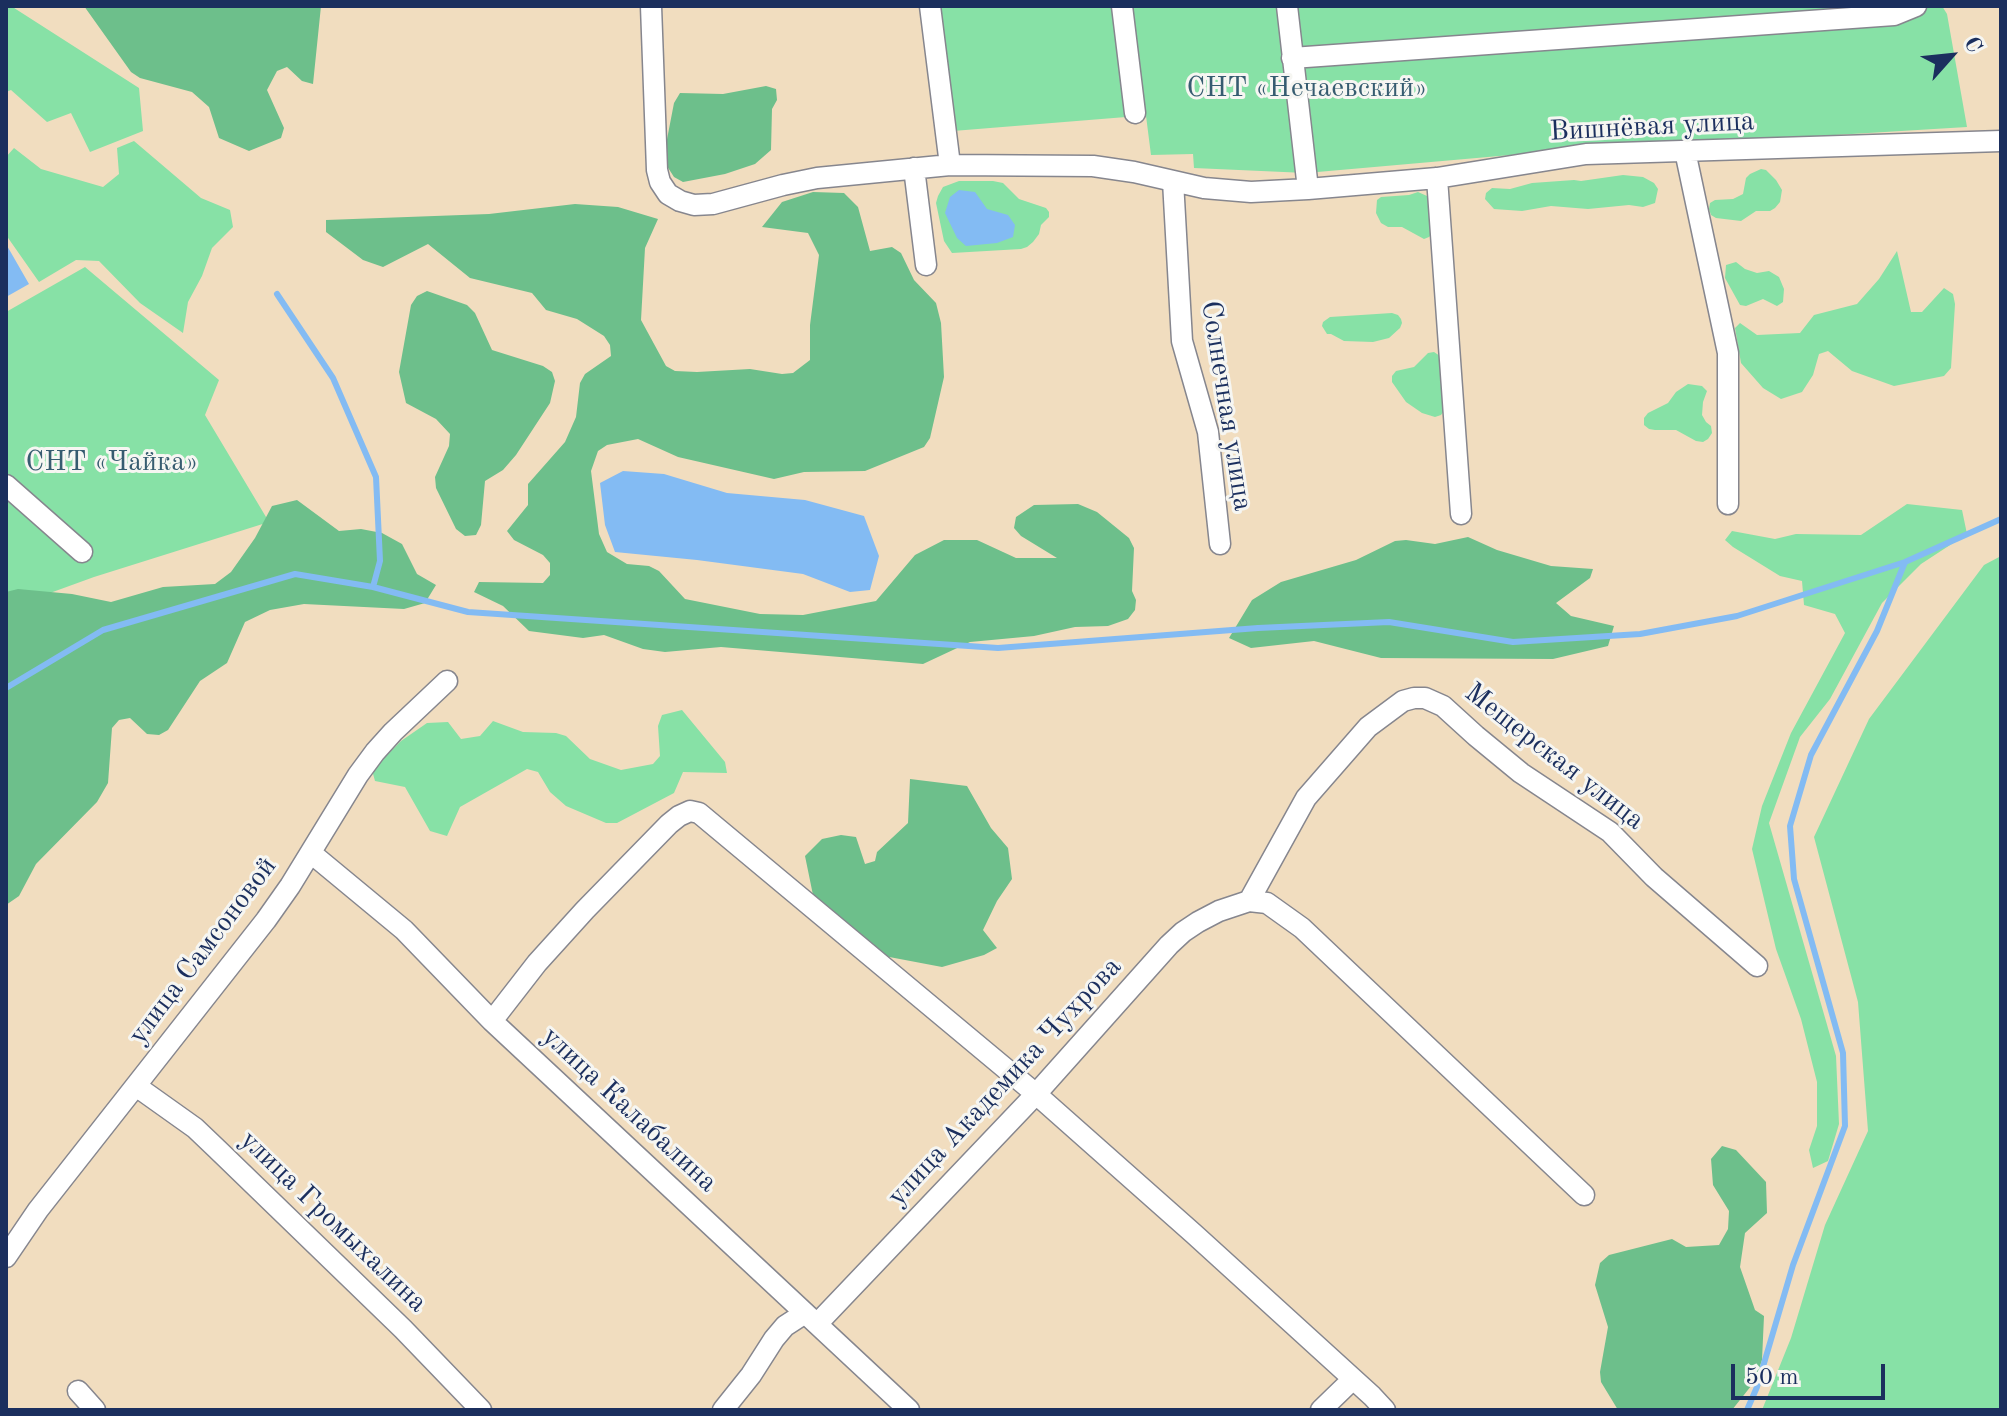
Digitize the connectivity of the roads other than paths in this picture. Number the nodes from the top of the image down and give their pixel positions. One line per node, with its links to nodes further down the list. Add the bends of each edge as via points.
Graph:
1 (651, 6): 11 (street, Вишнёвая улица, via 657,170 668,194 694,205 713,204 817,178)
2 (930, 6): 10 (street)
3 (1122, 6): 7 (street)
4 (1287, 6): 6 (street)
5 (1916, 6): 6 (street, via 1894,15)
6 (1292, 58): 14 (street)
7 (1135, 113)
8 (2001, 141): 9 (street, Вишнёвая улица)
9 (1685, 151): 12 (street, Вишнёвая улица, via 1586,154); 17 (street, via 1728,353)
10 (950, 165): 11 (street, Вишнёвая улица); 13 (street, Вишнёвая улица, via 1093,166)
11 (914, 168): 15 (street)
12 (1437, 178): 14 (street, Вишнёвая улица); 18 (street)
13 (1173, 181): 14 (street, Вишнёвая улица, via 1251,192); 19 (street, Солнечная улица, via 1182,341 1208,432)
14 (1308, 189)
15 (926, 265)
16 (6, 485): 20 (street)
17 (1728, 504)
18 (1461, 514)
19 (1220, 544)
20 (82, 552)
21 (447, 681): 22 (street, улица Самсоновой, via 375,752)
22 (311, 853): 25 (street, улица Калабалина, via 404,930); 26 (street, улица Самсоновой, via 266,920)
23 (1249, 901): 24 (street, Мещерская улица, via 1306,798 1368,727 1403,701 1425,698 1443,706 1521,773 1610,832); 27 (street, улица Академика Чухрова, via 1183,932); 28 (street, via 1267,903 1302,928)
24 (1757, 966)
25 (492, 1021): 27 (street, via 585,910 669,824 690,811 707,819); 30 (street, улица Калабалина)
26 (136, 1086): 29 (street, улица Самсоновой); 34 (street, улица Громыхалина, via 206,1138)
27 (1036, 1094): 30 (street, улица Академика Чухрова); 31 (street)
28 (1584, 1195)
29 (6, 1257)
30 (811, 1319): 35 (street, улица Академика Чухрова, via 785,1326); 36 (street, улица Калабалина)
31 (1353, 1379): 37 (street); 38 (street)
32 (78, 1391): 33 (street)
33 (95, 1410)
34 (481, 1410)
35 (723, 1410)
36 (909, 1410)
37 (1321, 1410)
38 (1385, 1410)

